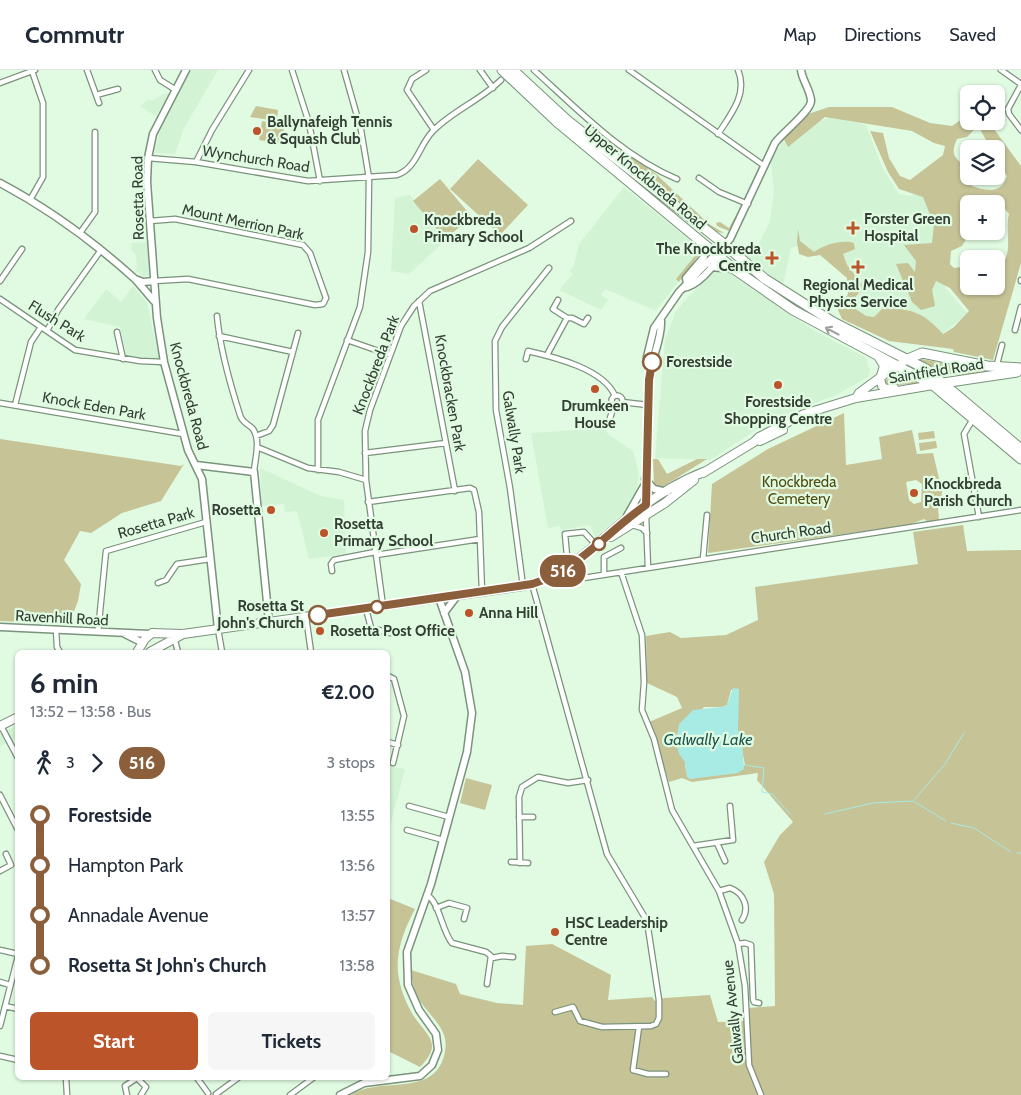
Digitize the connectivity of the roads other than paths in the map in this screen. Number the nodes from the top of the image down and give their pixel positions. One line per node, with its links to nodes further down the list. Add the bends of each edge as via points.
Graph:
1 (87, 70): 21 (street)
2 (156, 70): 20 (street, via 160,80)
3 (186, 70): 20 (street, Rosetta Road)
4 (249, 70): 28 (street)
5 (292, 70): 33 (street, via 309,123)
6 (344, 70): 30 (street, via 361,130)
7 (426, 70): 23 (street, via 412,79 407,90)
8 (480, 70): 18 (street)
9 (534, 70): 32 (street, via 612,139)
10 (629, 70): 26 (street)
11 (738, 70): 26 (street, via 741,81 739,98)
12 (801, 70): 29 (street, via 811,104 781,134)
13 (1001, 70): 17 (street)
14 (34, 71): 16 (street); 35 (street, via 42,103 43,168)
15 (506, 72): 18 (street, Wynchurch Road); 37 (highway, Upper Knockbreda Road); 43 (highway, Upper Knockbreda Road, via 557,122)
16 (0, 83)
17 (1021, 85): 24 (street, via 1008,109)
18 (493, 88): 23 (street, Wynchurch Road)
19 (118, 89): 21 (street)
20 (176, 90): 27 (street, Rosetta Road, via 153,134)
21 (96, 95): 22 (street)
22 (99, 103)
23 (434, 130): 30 (street, Wynchurch Road, via 406,170 397,175)
24 (1021, 130)
25 (95, 132): 41 (street, via 95,212)
26 (718, 134): 29 (street)
27 (148, 158): 28 (street, Wynchurch Road); 39 (street, Rosetta Road)
28 (196, 162): 33 (street, Wynchurch Road, via 290,179)
29 (763, 166): 36 (street)
30 (369, 178): 33 (street, Wynchurch Road); 70 (street, via 368,252 362,299)
31 (700, 178): 36 (street, via 719,192)
32 (678, 179)
33 (320, 181)
34 (0, 183): 35 (street)
35 (30, 200): 41 (street)
36 (748, 204): 42 (street)
37 (682, 211): 40 (highway, Upper Knockbreda Road); 46 (highway)
38 (571, 220): 57 (street, Knockbreda Park, via 529,248 435,289)
39 (150, 221): 52 (street, Rosetta Road); 52 (street, Mount Merrion Park, via 175,219 303,245 310,253 326,298 323,304 315,306 188,279)
40 (707, 230): 42 (street, via 719,237); 46 (highway, Upper Knockbreda Road)
41 (80, 233): 45 (street)
42 (733, 235): 46 (street)
43 (703, 243): 46 (highway, Upper Knockbreda Road); 54 (street, via 704,256 686,278)
44 (22, 249): 51 (street)
45 (101, 250): 50 (street); 66 (street)
46 (720, 251): 47 (street); 49 (highway, Upper Knockbreda Road); 53 (highway); 54 (street); 76 (highway, Upper Knockbreda Road, via 850,332)
47 (711, 267): 49 (street); 54 (street, via 691,287)
48 (549, 268): 139 (street, Galwally Park, via 502,327 495,341 494,397)
49 (734, 269): 53 (highway, Upper Knockbreda Road)
50 (135, 279): 52 (street); 58 (street)
51 (0, 281)
52 (154, 281): 58 (street, Rosetta Road)
53 (751, 281): 73 (highway, Upper Knockbreda Road, one-way to 53, via 794,310)
54 (685, 286): 94 (street, via 652,331 647,357 650,367)
55 (0, 299): 64 (street, Flush Park)
56 (558, 300): 62 (street, via 553,309)
57 (419, 301): 74 (street, Knockbreda Park, via 401,326); 100 (street, Knockbracken Park)
58 (155, 304): 79 (street, Knockbreda Road)
59 (1021, 307): 61 (street)
60 (217, 316): 69 (street)
61 (1020, 317): 65 (street)
62 (567, 318): 63 (street, via 584,324); 75 (street)
63 (588, 318)
64 (41, 327): 66 (street, Flush Park); 93 (street, via 31,342)
65 (1015, 330)
66 (47, 331): 77 (street, Flush Park, via 80,351)
67 (117, 332): 77 (street)
68 (298, 334): 72 (street)
69 (219, 336): 72 (street); 99 (street, via 240,418)
70 (347, 340): 74 (street); 106 (street, via 318,420)
71 (1002, 345): 82 (street)
72 (293, 352): 99 (street, via 273,424 269,431)
73 (875, 354): 80 (highway, Upper Knockbreda Road); 83 (main road, via 883,362)
74 (390, 355): 103 (street, Knockbreda Park, via 370,410)
75 (547, 355): 78 (street, via 528,351); 88 (street, via 577,364 610,386)
76 (907, 358): 80 (highway, Saintfield Road); 82 (highway, Saintfield Road, via 928,353); 85 (highway, Upper Knockbreda Road)
77 (123, 359): 79 (street, Flush Park)
78 (526, 359)
79 (164, 362): 98 (street, Knockbreda Road)
80 (897, 365): 83 (main road, Saintfield Road); 86 (highway, Upper Knockbreda Road)
81 (1021, 370): 82 (highway, Saintfield Road)
82 (996, 372): 84 (highway, Saintfield Road)
83 (880, 379): 87 (main road, via 885,389); 89 (main road, Saintfield Road)
84 (973, 379): 85 (highway, Saintfield Road); 90 (highway, via 964,389)
85 (945, 383): 86 (highway, Saintfield Road); 90 (highway, Upper Knockbreda Road)
86 (933, 385): 87 (main road, Saintfield Road); 97 (highway, Upper Knockbreda Road)
87 (910, 389): 89 (main road, Saintfield Road)
88 (615, 396): 91 (street); 95 (street, via 612,400)
89 (856, 398): 107 (main road, Saintfield Road, via 804,414 768,431)
90 (964, 399): 102 (highway, Upper Knockbreda Road)
91 (622, 402): 94 (street); 95 (street)
92 (0, 403): 93 (street, Knock Eden Park)
93 (15, 405): 98 (street, Knock Eden Park)
94 (648, 405): 110 (street)
95 (614, 406): 96 (street)
96 (610, 418)
97 (974, 418): 104 (highway, Upper Knockbreda Road); 119 (street, via 964,434)
98 (183, 434): 105 (street, Knockbreda Road)
99 (256, 436): 101 (street)
100 (446, 443): 103 (street); 112 (street, Knockbracken Park)
101 (257, 447): 106 (street); 108 (street)
102 (1021, 449)
103 (364, 453): 109 (street, Knockbreda Park)
104 (1021, 459)
105 (196, 465): 108 (street, Knockbreda Road); 120 (street, Rosetta Park, via 202,480)
106 (318, 470): 109 (street)
107 (706, 471): 111 (main road, Saintfield Road); 113 (main road, Saintfield Road)
108 (254, 472): 147 (street)
109 (366, 480): 114 (street, Knockbreda Park)
110 (646, 481): 113 (street, via 654,489); 115 (street); 121 (street)
111 (684, 488): 115 (main road, via 653,505); 117 (main road, Saintfield Road)
112 (455, 491): 114 (street); 125 (street, via 474,490)
113 (667, 492): 115 (main road, Saintfield Road)
114 (368, 502): 128 (street, Knockbreda Park)
115 (646, 505): 117 (street); 121 (main road, Saintfield Road)
116 (1021, 510): 119 (street, Church Road)
117 (646, 515): 122 (main road, Saintfield Road); 123 (main road, via 638,516); 124 (street)
118 (706, 515): 131 (street)
119 (979, 517): 131 (street, Church Road)
120 (206, 522): 130 (street, Rosetta Park); 151 (street, Rosetta Park, via 106,551)
121 (623, 522): 123 (main road, Saintfield Road)
122 (632, 525): 124 (street); 126 (main road, Saintfield Road)
123 (612, 532): 126 (main road, Saintfield Road)
124 (647, 533): 132 (street)
125 (480, 539): 128 (street); 140 (street)
126 (598, 545): 129 (street, via 584,532 564,534); 138 (main road, Saintfield Road, via 552,577)
127 (621, 548): 135 (street, via 604,557)
128 (375, 553): 133 (street, via 334,560); 143 (street, Knockbreda Park)
129 (567, 556)
130 (210, 559): 137 (street, via 177,564 166,580); 149 (street, Rosetta Park)
131 (703, 559): 132 (street, Church Road)
132 (648, 568): 134 (street, Church Road)
133 (332, 571)
134 (622, 572): 135 (street, Church Road); 185 (street, Galwally Avenue, via 642,635 643,715 654,739 674,818)
135 (604, 575): 136 (street, Church Road)
136 (564, 581)
137 (158, 583)
138 (532, 584): 139 (main road, Saintfield Road); 174 (street)
139 (523, 586): 140 (main road, Saintfield Road)
140 (482, 592): 141 (main road, Saintfield Road)
141 (457, 596): 142 (main road, Saintfield Road); 145 (street)
142 (439, 598): 143 (main road, Saintfield Road); 145 (street)
143 (382, 606): 144 (main road, Saintfield Road)
144 (366, 609): 146 (main road, Saintfield Road); 152 (street, via 371,628 382,628)
145 (444, 613): 178 (street, via 465,672 472,707 467,752)
146 (306, 617): 147 (main road, Saintfield Road); 166 (street)
147 (269, 622): 149 (main road, Saintfield Road)
148 (0, 627): 150 (street, Ravenhill Road)
149 (218, 629): 156 (main road, Saintfield Road); 165 (street)
150 (56, 630): 151 (street, Ravenhill Road); 160 (street)
151 (98, 632): 153 (street, Ravenhill Road)
152 (390, 633)
153 (124, 634): 154 (street, Ravenhill Road); 158 (street, Ravenhill Road)
154 (150, 634): 155 (main road); 158 (main road)
155 (162, 634): 156 (main road); 157 (street, via 174,636); 159 (main road)
156 (183, 634): 157 (main road)
157 (174, 639): 159 (main road); 164 (street)
158 (143, 643): 161 (main road); 162 (main road)
159 (162, 645): 163 (main road)
160 (60, 650)
161 (138, 650)
162 (149, 650)
163 (154, 650)
164 (177, 650)
165 (222, 650)
166 (310, 650)
167 (390, 677): 171 (street, via 394,679 404,713)
168 (15, 719): 169 (main road)
169 (1, 726): 172 (street)
170 (390, 743): 171 (street)
171 (398, 745): 173 (street)
172 (15, 752)
173 (393, 763)
174 (588, 780): 179 (street, via 568,783 542,777 529,780 520,791); 214 (street, via 607,854 647,922 659,1018 656,1024)
175 (0, 795): 181 (street)
176 (409, 806): 178 (street)
177 (730, 806): 184 (street, via 733,838)
178 (449, 817): 183 (street)
179 (519, 817): 180 (street); 191 (street)
180 (533, 817)
181 (15, 824)
182 (407, 830): 183 (street)
183 (443, 840): 195 (street)
184 (717, 843): 185 (street); 188 (street)
185 (693, 846): 194 (street, Galwally Avenue)
186 (726, 853): 188 (street)
187 (6, 854): 193 (street, via 11,865)
188 (721, 856): 189 (street)
189 (725, 861)
190 (511, 862): 191 (street)
191 (520, 863): 192 (street)
192 (528, 863)
193 (0, 871)
194 (719, 891): 197 (street, via 730,888 742,896 746,906 742,919); 199 (street, Galwally Avenue)
195 (428, 896): 196 (street, via 434,900); 225 (street, via 409,941 406,976 412,997 436,1034 438,1050 436,1059 420,1076)
196 (436, 908): 198 (street, via 450,903 467,908); 203 (street, via 443,930 452,943 486,952)
197 (737, 915)
198 (464, 919)
199 (738, 944): 208 (street, via 751,945 753,999); 233 (street, Galwally Avenue, via 745,986 749,1065)
200 (0, 950): 201 (street)
201 (15, 954)
202 (513, 957): 203 (street)
203 (492, 958): 206 (street)
204 (15, 966): 207 (street)
205 (0, 982): 207 (street)
206 (487, 984)
207 (10, 985): 209 (street)
208 (759, 1003)
209 (5, 1006): 210 (street); 212 (street)
210 (15, 1008)
211 (555, 1012): 214 (street, via 574,1007 578,1019 584,1023 602,1027)
212 (1, 1016): 213 (street)
213 (0, 1026)
214 (639, 1027): 217 (street, via 633,1070)
215 (0, 1056): 216 (street)
216 (15, 1059)
217 (666, 1074)
218 (66, 1080): 228 (street)
219 (135, 1080): 229 (street, via 125,1086)
220 (140, 1080): 230 (street, via 146,1087)
221 (198, 1080): 226 (street)
222 (235, 1080): 227 (street)
223 (310, 1080): 231 (street)
224 (388, 1080): 232 (street, via 364,1083)
225 (390, 1080)
226 (207, 1094): 227 (street)
227 (216, 1094)
228 (67, 1095)
229 (127, 1095)
230 (141, 1095)
231 (290, 1095)
232 (340, 1095)
233 (760, 1095)

